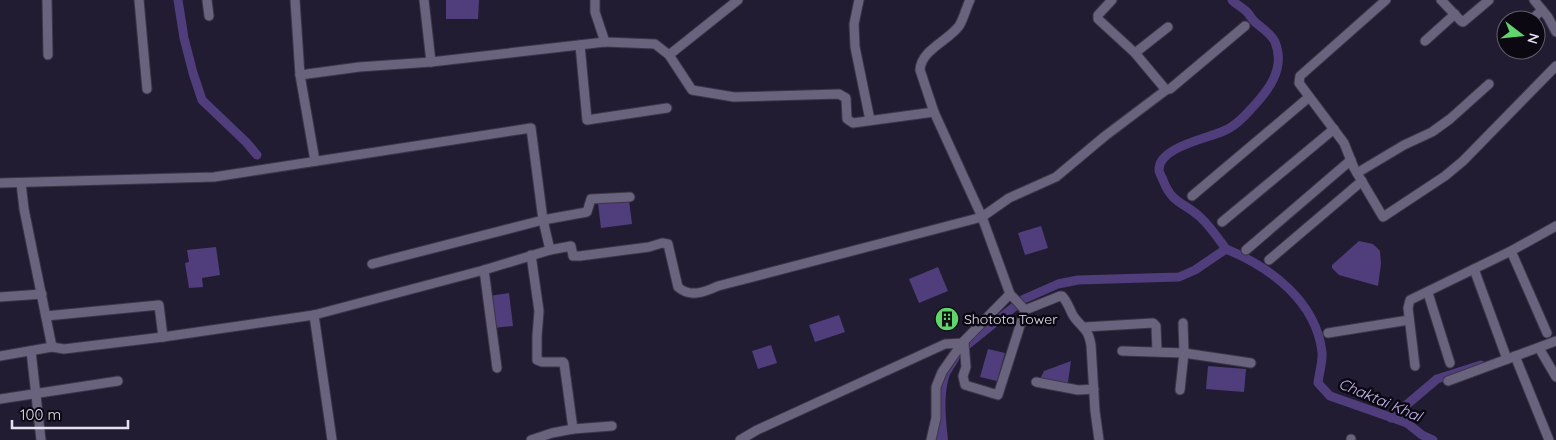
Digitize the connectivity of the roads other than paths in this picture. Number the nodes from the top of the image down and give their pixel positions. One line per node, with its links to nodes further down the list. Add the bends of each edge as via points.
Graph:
1 (47, 0): 25 (street)
2 (139, 0): 31 (street)
3 (207, 0): 17 (street)
4 (295, 0): 29 (street)
5 (424, 0): 27 (street)
6 (595, 0): 22 (street)
7 (738, 0): 26 (street)
8 (859, 0): 36 (street, via 854,24 855,47)
9 (968, 0): 35 (street, via 958,26 920,63)
10 (1112, 0): 24 (street, via 1098,19)
11 (1386, 0): 33 (street, via 1300,76 1298,83)
12 (1442, 0): 15 (street)
13 (1489, 0): 15 (street, via 1463,22)
14 (1534, 0): 16 (street)
15 (1455, 14): 21 (street)
16 (1549, 14): 20 (street)
17 (209, 16)
18 (1245, 26): 32 (street)
19 (1168, 27): 24 (street)
20 (1556, 32)
21 (1425, 41)
22 (605, 42): 23 (street); 26 (street, via 655,44)
23 (580, 45): 27 (street); 34 (street, via 588,120)
24 (1135, 54): 32 (street)
25 (48, 55)
26 (669, 56): 36 (street, via 692,90 734,97 839,94 846,98 850,122)
27 (431, 62): 29 (street)
28 (1556, 66): 40 (street, via 1463,161 1385,216 1381,215)
29 (300, 75): 39 (street)
30 (1489, 84): 40 (street, via 1432,132 1404,145)
31 (147, 89)
32 (1166, 90): 45 (street, via 1056,177 1009,198)
33 (1308, 98): 37 (street); 43 (street)
34 (666, 108)
35 (934, 112): 36 (street); 45 (street)
36 (870, 120)
37 (1334, 129): 38 (street); 47 (street)
38 (1351, 160): 40 (street); 50 (street)
39 (315, 161): 42 (street, via 214,177); 46 (street, via 531,128)
40 (1360, 177): 53 (street)
41 (0, 183): 42 (street)
42 (21, 183): 58 (street)
43 (1192, 196)
44 (630, 198): 46 (street, via 591,199 587,212)
45 (982, 217): 49 (street, via 718,286 699,294 678,287 668,244 580,256 573,256 571,246); 59 (street)
46 (543, 220): 49 (street); 54 (street)
47 (1222, 222)
48 (1556, 226): 51 (street)
49 (550, 250): 52 (street)
50 (1246, 250)
51 (1511, 251): 55 (street); 68 (street)
52 (531, 255): 56 (street); 93 (street, via 539,311 538,360 564,363)
53 (1269, 260)
54 (372, 264)
55 (1474, 269): 57 (street); 78 (street)
56 (484, 270): 62 (street); 83 (street)
57 (1428, 293): 64 (street, via 1410,300); 81 (street)
58 (42, 294): 60 (street); 63 (street)
59 (1010, 294): 61 (street); 71 (street)
60 (0, 297)
61 (1025, 310): 66 (street, via 1062,296 1075,319); 71 (street, via 998,395 965,385)
62 (314, 315): 69 (street); 95 (street)
63 (46, 316): 69 (street, via 159,305); 72 (street)
64 (1409, 320): 67 (street); 82 (street)
65 (1183, 323): 77 (street)
66 (1085, 327): 76 (street, via 1153,323 1156,326); 88 (street, via 1091,345)
67 (1328, 333)
68 (1546, 333)
69 (163, 337): 72 (street, via 64,349)
70 (1556, 340): 73 (street)
71 (963, 342): 97 (street, via 945,344); 98 (street, via 942,372 936,387 936,418)
72 (52, 347): 75 (street)
73 (1539, 348): 78 (street); 84 (street)
74 (1122, 350): 76 (street)
75 (31, 351): 79 (street); 90 (street)
76 (1157, 351): 77 (street)
77 (1184, 353): 80 (street); 89 (street)
78 (1508, 355): 87 (street); 100 (street)
79 (0, 356)
80 (1251, 363)
81 (1450, 363)
82 (1415, 366)
83 (497, 368)
84 (1556, 377)
85 (118, 381): 90 (street)
86 (1036, 382): 88 (street, via 1078,390)
87 (1448, 382)
88 (1094, 389): 99 (street)
89 (1180, 390)
90 (35, 393): 91 (street); 94 (street)
91 (0, 399)
92 (612, 426): 93 (street)
93 (573, 429): 96 (street)
94 (41, 440)
95 (332, 440)
96 (531, 440)
97 (740, 440)
98 (931, 440)
99 (1099, 440)
100 (1549, 440)

